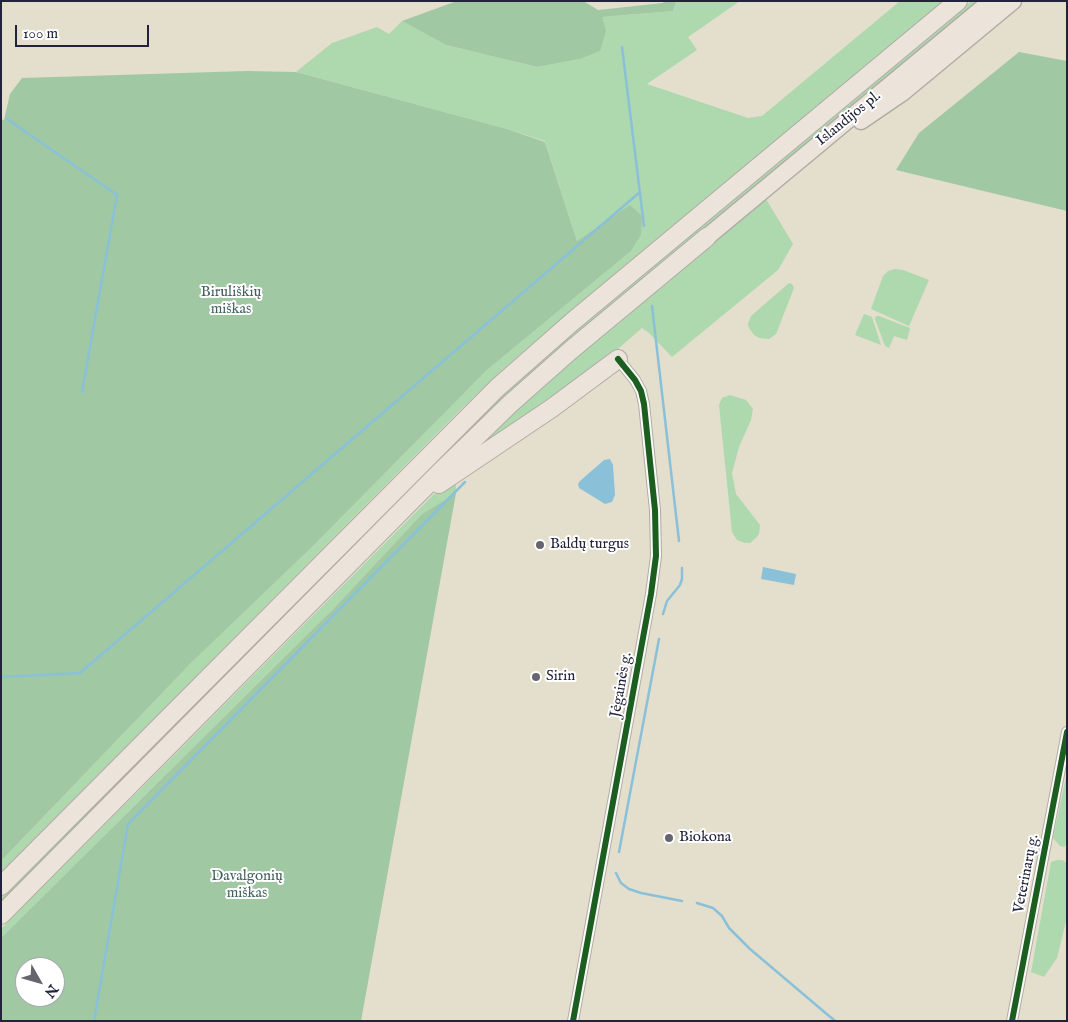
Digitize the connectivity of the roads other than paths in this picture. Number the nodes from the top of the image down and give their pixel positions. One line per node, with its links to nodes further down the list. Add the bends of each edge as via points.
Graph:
1 (958, 1): 9 (highway, Islandijos pl., via 497,388)
2 (991, 1): 4 (highway, Islandijos pl.)
3 (1013, 1): 4 (highway, via 902,93)
4 (777, 178): 5 (highway, Islandijos pl.)
5 (706, 237): 7 (highway, via 510,404)
6 (618, 359): 7 (highway); 11 (street, Jėgainės g., via 635,380 644,404 655,510 656,556)
7 (406, 507): 10 (highway)
8 (1067, 732): 12 (street, Veterinarų g.)
9 (1, 886)
10 (1, 915)
11 (573, 1021)
12 (1012, 1021)

